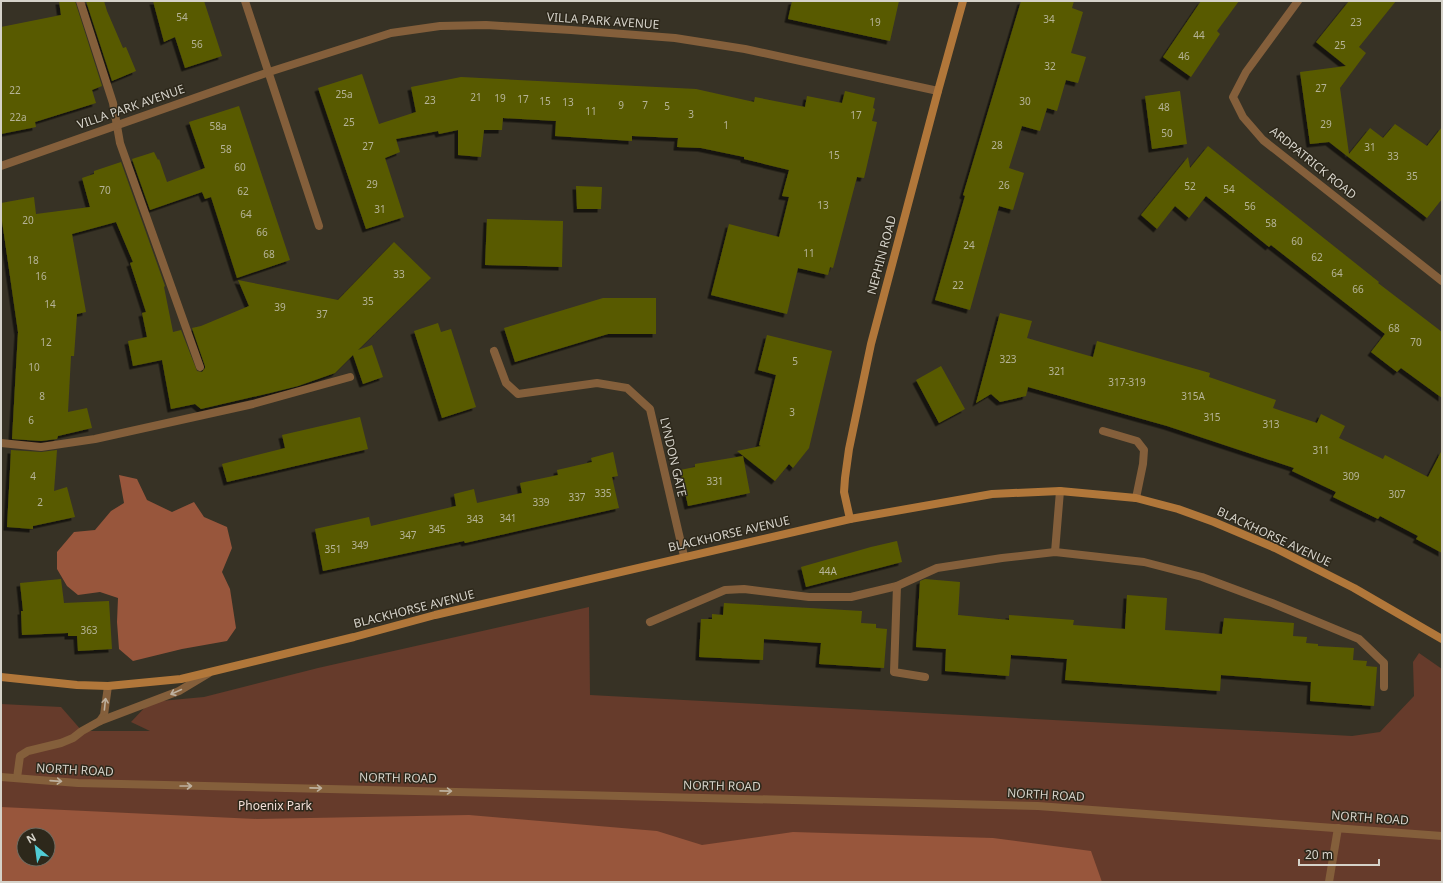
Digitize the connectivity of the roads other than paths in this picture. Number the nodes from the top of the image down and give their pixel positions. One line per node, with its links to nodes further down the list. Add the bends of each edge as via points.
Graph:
1 (80, 1): 7 (street, via 112,103)
2 (245, 1): 5 (street)
3 (963, 1): 6 (main road, NEPHIN ROAD)
4 (1298, 1): 10 (street, ARDPATRICK ROAD, via 1246,72 1233,97 1244,117 1263,140)
5 (268, 72): 6 (street, VILLA PARK AVENUE, via 391,33 440,26 486,25 675,38 745,49); 7 (street, VILLA PARK AVENUE); 9 (street)
6 (938, 91): 18 (main road, NEPHIN ROAD, via 871,344 849,449 844,492)
7 (116, 124): 8 (street, VILLA PARK AVENUE); 12 (street, via 120,143)
8 (1, 166)
9 (319, 226)
10 (1442, 281)
11 (494, 351): 20 (street, LYNDON GATE, via 506,383 518,394 597,383 627,388 650,409)
12 (200, 367)
13 (350, 377): 15 (street, via 253,404 95,439 41,447)
14 (1103, 431): 17 (street, via 1137,441 1144,450)
15 (1, 443)
16 (1060, 491): 17 (main road, BLACKHORSE AVENUE); 18 (main road, BLACKHORSE AVENUE, via 992,494); 19 (street)
17 (1136, 498): 23 (main road, BLACKHORSE AVENUE, via 1178,509 1275,548 1354,588)
18 (850, 519): 20 (main road, BLACKHORSE AVENUE)
19 (1055, 552): 21 (street, via 937,568); 28 (street, via 1144,562 1202,577 1272,603 1359,639 1384,663)
20 (684, 556): 24 (main road, BLACKHORSE AVENUE, via 435,615)
21 (897, 586): 22 (street, via 851,597 809,597 744,589 725,590); 26 (street, via 894,672)
22 (650, 622)
23 (1442, 639)
24 (210, 673): 27 (main road, BLACKHORSE AVENUE, via 181,679); 29 (street, one-way to 29, via 179,691)
25 (1, 677): 27 (main road, BLACKHORSE AVENUE)
26 (925, 677)
27 (108, 686): 29 (street, one-way to 27, via 104,715)
28 (1384, 687)
29 (100, 721): 31 (street, via 73,738 28,751 20,756)
30 (1, 777): 31 (street, NORTH ROAD)
31 (17, 778): 32 (street, NORTH ROAD, one-way to 32, via 165,785 1038,806)
32 (1338, 828): 33 (street, NORTH ROAD); 34 (street)
33 (1442, 836)
34 (1329, 882)

